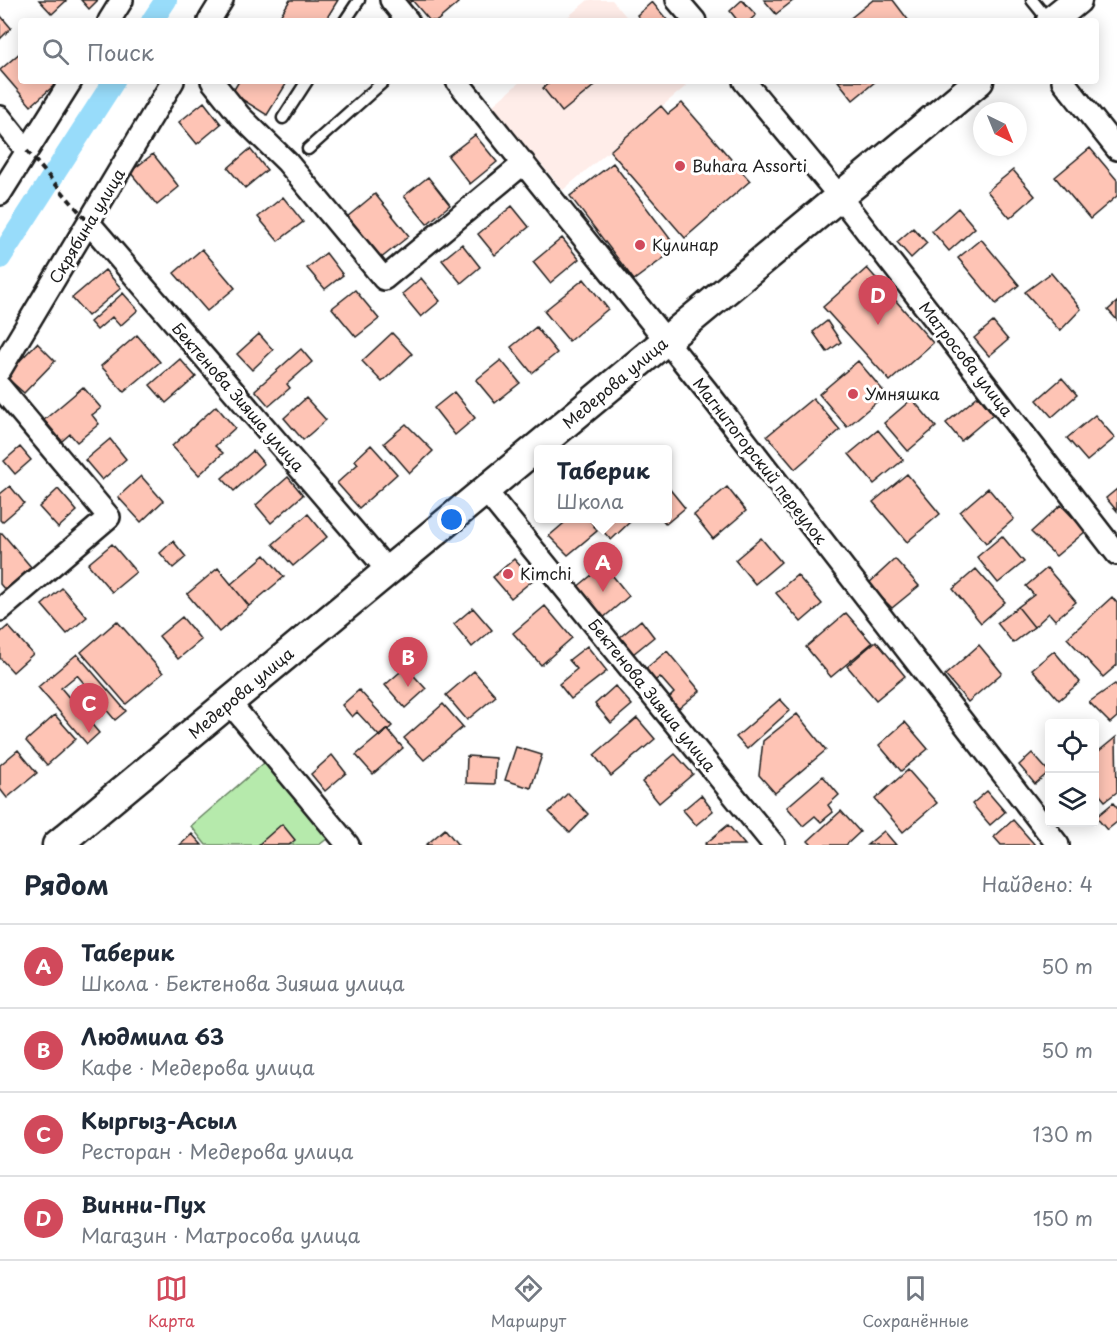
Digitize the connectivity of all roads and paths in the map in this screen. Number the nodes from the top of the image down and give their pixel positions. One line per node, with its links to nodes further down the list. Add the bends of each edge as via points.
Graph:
1 (122, 0): 8 (street)
2 (222, 0): 9 (street)
3 (359, 0): 10 (lane)
4 (391, 0): 11 (street)
5 (678, 0): 12 (street)
6 (1032, 0): 13 (lane)
7 (1077, 0): 14 (main road)
8 (111, 18)
9 (211, 18)
10 (347, 18)
11 (406, 18)
12 (693, 18)
13 (1047, 18)
14 (1054, 18)
15 (69, 84): 28 (street)
16 (171, 84): 32 (street, Скрябина улица)
17 (214, 84): 29 (street, via 240,116 287,162 384,279)
18 (305, 84): 25 (lane)
19 (381, 84): 26 (lane)
20 (459, 84): 29 (street, Магнитогорский переулок)
21 (746, 84): 31 (street, Матросова улица)
22 (975, 84): 31 (main road, Медерова улица)
23 (1065, 84): 27 (street)
24 (0, 117): 28 (street)
25 (283, 118)
26 (308, 149)
27 (1117, 149)
28 (27, 151): 30 (street); 32 (path, bridge)
29 (524, 164): 33 (street, Магнитогорский переулок)
30 (0, 194)
31 (840, 197): 33 (main road, Медерова улица); 39 (street, Матросова улица)
32 (89, 223): 34 (street, Скрябина улица); 40 (street, Бектенова Зияша улица)
33 (666, 340): 36 (main road, Медерова улица); 46 (street, Магнитогорский переулок)
34 (0, 370)
35 (0, 387): 41 (street, via 109,518)
36 (539, 445)
37 (534, 449): 38 (main road, Медерова улица)
38 (485, 490): 40 (main road, Медерова улица); 45 (street, Бектенова Зияша улица)
39 (1117, 554)
40 (388, 571): 42 (main road, Медерова улица)
41 (0, 610)
42 (229, 702): 43 (main road, Медерова улица); 44 (street)
43 (57, 845)
44 (348, 845)
45 (774, 845)
46 (1058, 845)

